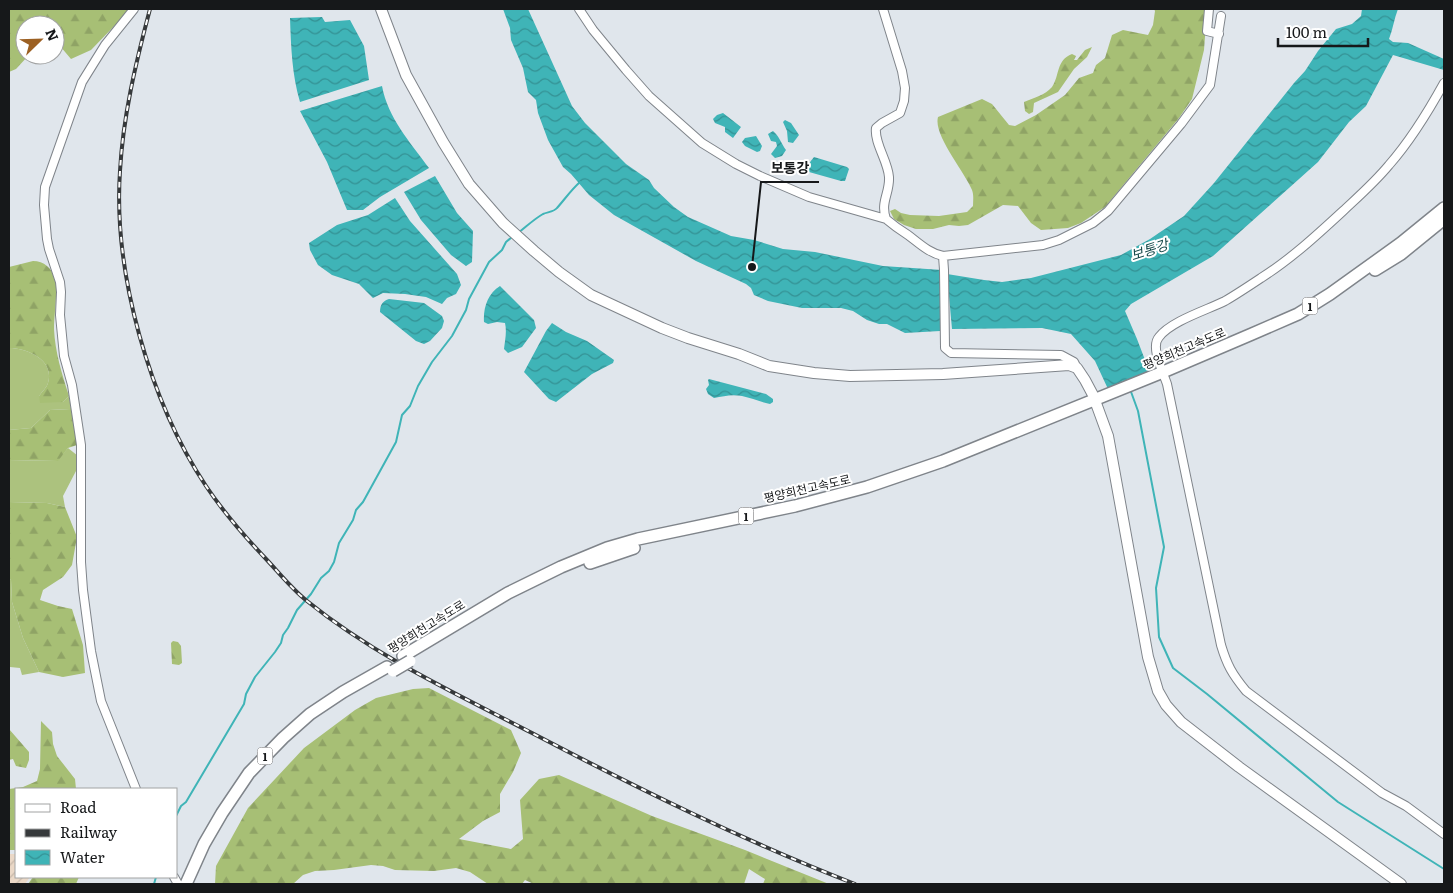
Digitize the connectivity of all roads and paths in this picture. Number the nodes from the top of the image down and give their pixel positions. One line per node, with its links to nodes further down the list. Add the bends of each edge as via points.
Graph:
1 (134, 9): 17 (street, via 82,82 45,187 44,205 49,249 60,282 64,356 81,445 82,590 95,675 101,701)
2 (381, 9): 13 (main road, via 406,75 469,184 534,251 591,294 688,338 769,366 814,373 850,376 943,374 1069,365)
3 (579, 9): 10 (street, via 649,96 702,143 736,164 809,197)
4 (883, 9): 10 (street, via 905,88 900,113 876,128 875,134 889,176 883,211)
5 (1209, 9): 7 (street, via 1207,31)
6 (1221, 16): 7 (street)
7 (1219, 34): 12 (street, via 1210,85 1108,211 1093,223 1043,245)
8 (1444, 83): 14 (street, via 1423,120 1388,166 1325,228 1276,269 1160,335 1156,346)
9 (1444, 208): 14 (highway, 평양희천고속도로 / 1, via 1401,244 1298,314)
10 (886, 218): 12 (street, via 928,251)
11 (1444, 219): 14 (highway, 평양희천고속도로 / 1, via 1401,254 1302,318 1264,337)
12 (943, 256): 13 (street, via 945,348 951,353 1060,355 1074,362)
13 (1077, 368): 15 (main road)
14 (1162, 377): 15 (highway, 평양희천고속도로 / 1); 18 (street, via 1221,644 1233,675 1246,691 1382,793)
15 (1099, 402): 16 (highway, 평양희천고속도로 / 1, bridge, via 938,470 872,493 638,546 594,561 517,595); 21 (main road, via 1148,657 1153,679 1166,705 1187,727 1239,767)
16 (390, 669): 19 (highway, 평양희천고속도로 / 1, via 343,692 310,714 249,773 204,844); 20 (highway, 평양희천고속도로 / 1, via 317,717 260,771 212,843)
17 (136, 788)
18 (1444, 834)
19 (186, 884)
20 (193, 884)
21 (1401, 884)

